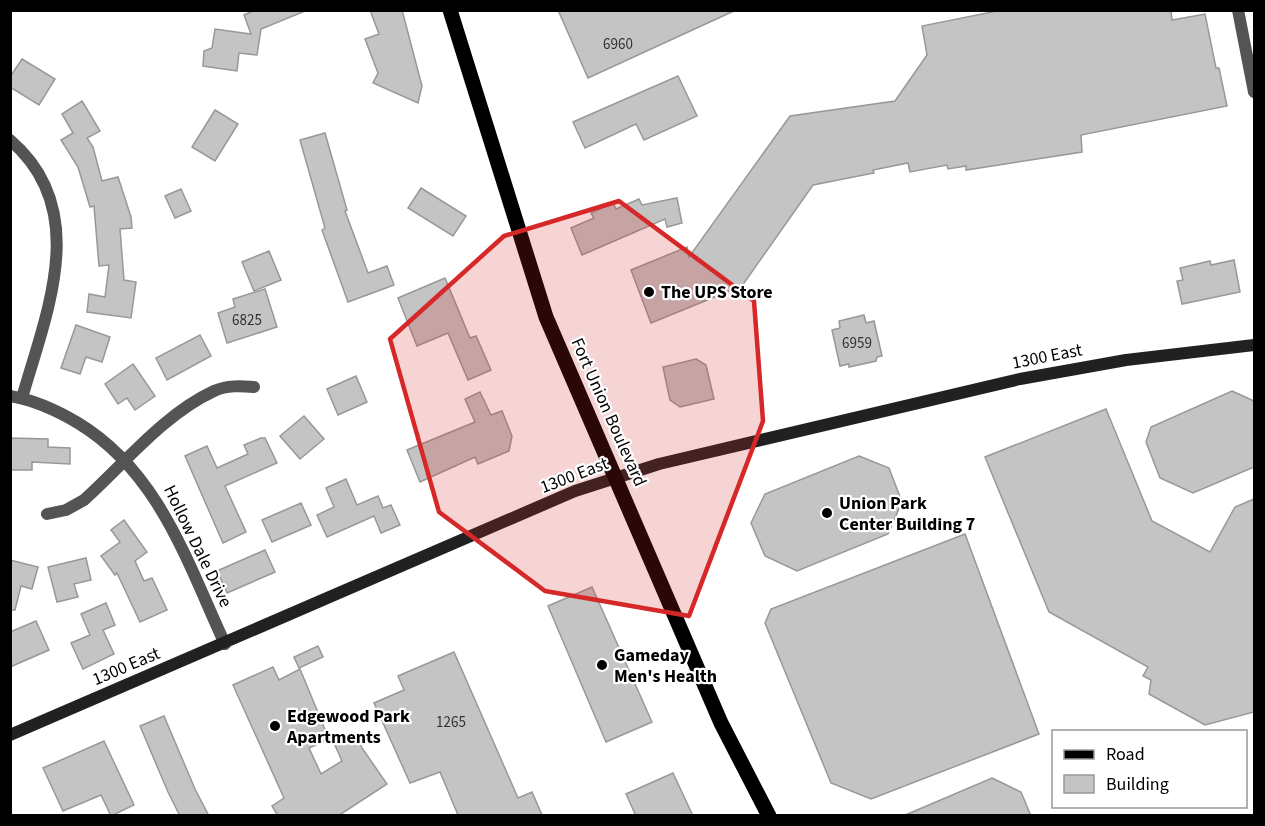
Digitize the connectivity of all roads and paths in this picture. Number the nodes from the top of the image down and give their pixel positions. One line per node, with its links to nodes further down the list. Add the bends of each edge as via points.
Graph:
1 (450, 10): 9 (main road, Fort Union Boulevard, via 531,278)
2 (1238, 10): 3 (street)
3 (1254, 92)
4 (10, 140): 7 (street, via 42,180 55,213 58,248 54,284)
5 (1254, 345): 9 (main road, 1300 East, via 1050,373 751,440)
6 (254, 387): 8 (street, via 215,390 173,418)
7 (16, 397): 8 (street, Hollow Dale Drive, via 43,405 84,427)
8 (126, 461): 10 (street, via 84,500 66,510); 11 (street, Hollow Dale Drive, via 163,510)
9 (616, 477): 11 (main road, 1300 East); 13 (main road, Fort Union Boulevard, via 722,723)
10 (46, 514)
11 (225, 644): 12 (main road, 1300 East)
12 (10, 735)
13 (769, 816)

